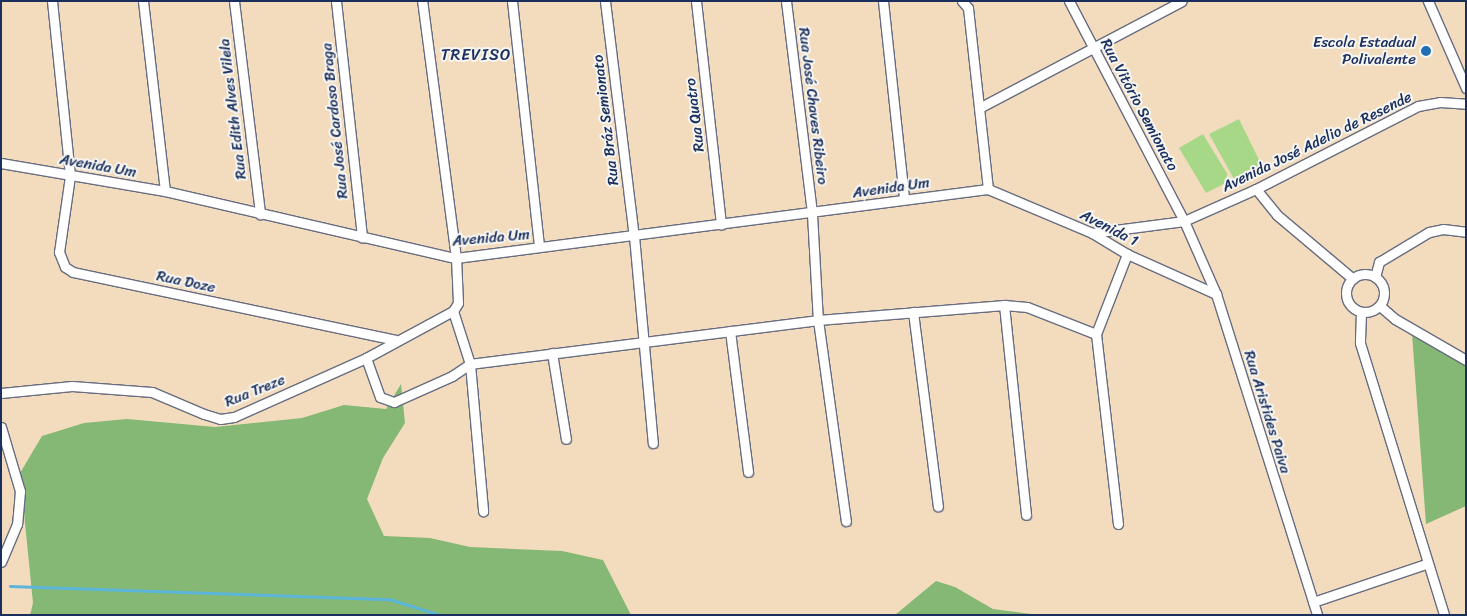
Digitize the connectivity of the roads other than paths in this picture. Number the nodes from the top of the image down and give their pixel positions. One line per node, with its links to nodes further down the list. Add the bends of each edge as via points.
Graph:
1 (52, 1): 20 (street, Rua Doze)
2 (143, 1): 23 (street)
3 (234, 1): 25 (street, Rua Edith Alves Vilela)
4 (336, 1): 32 (street, Rua José Cardoso Braga)
5 (422, 1): 35 (street)
6 (512, 1): 33 (street)
7 (605, 1): 31 (street, Rua Bráz Semionato)
8 (696, 1): 28 (street, Rua Quatro)
9 (786, 1): 26 (street, Rua José Chaves Ribeiro)
10 (883, 1): 24 (street)
11 (962, 1): 18 (street, via 968,8)
12 (1069, 1): 15 (street, Rua Vitório Semionato)
13 (1182, 1): 15 (street)
14 (1428, 1): 16 (street)
15 (1093, 48): 18 (street); 27 (street, Rua Vitório Semionato)
16 (1466, 88)
17 (1466, 104): 22 (street, Avenida José Adelio de Resende, via 1440,102 1418,106)
18 (979, 108): 21 (street)
19 (1, 163): 20 (street, Avenida Um)
20 (70, 176): 23 (street, Avenida Um); 47 (street, Rua Doze, via 59,252 60,262 73,272)
21 (988, 189): 24 (street, Avenida Um); 30 (street, Avenida 1)
22 (1256, 189): 27 (street, Avenida José Adelio de Resende); 37 (street, via 1277,215)
23 (165, 191): 25 (street, Avenida Um)
24 (904, 198): 26 (street, Avenida Um)
25 (260, 214): 32 (street, Avenida Um)
26 (812, 214): 28 (street, Avenida Um); 44 (street, Rua José Chaves Ribeiro)
27 (1184, 221): 30 (street, Avenida José Adelio de Resende); 38 (street, Rua Aristides Paiva)
28 (722, 225): 31 (street, Avenida Um)
29 (1466, 232): 36 (street, via 1443,229 1429,232 1379,262)
30 (1092, 233): 34 (street, Avenida 1)
31 (634, 236): 33 (street, Avenida Um); 48 (street, Rua Bráz Semionato)
32 (362, 238): 35 (street, Avenida Um)
33 (540, 247): 35 (street, Avenida Um)
34 (1128, 254): 38 (street, Avenida 1); 46 (street)
35 (456, 258): 41 (street, via 458,303)
36 (1374, 277): 37 (street, via 1363,274); 40 (street, via 1384,290)
37 (1353, 279): 43 (street, via 1346,287 1346,298 1351,307)
38 (1216, 294): 65 (street, Rua Aristides Paiva)
39 (1004, 305): 42 (street); 46 (street, via 1027,307); 60 (street)
40 (1380, 306): 43 (street, via 1371,312); 51 (street, via 1395,319)
41 (453, 311): 47 (street, Rua Treze); 52 (street)
42 (913, 312): 44 (street); 58 (street)
43 (1360, 312): 64 (street, via 1360,343)
44 (818, 320): 45 (street); 61 (street, Rua José Chaves Ribeiro)
45 (730, 331): 48 (street); 57 (street)
46 (1096, 334): 62 (street)
47 (395, 340): 50 (street, Rua Treze)
48 (644, 342): 49 (street); 56 (street, Rua Bráz Semionato)
49 (552, 353): 52 (street); 55 (street)
50 (366, 358): 52 (street, via 380,397 394,402 452,376); 53 (street, Rua Treze, via 234,417 220,419 152,392 72,386)
51 (1466, 360)
52 (470, 364): 59 (street)
53 (1, 393)
54 (1, 427): 63 (street, via 20,491 17,524)
55 (566, 439)
56 (653, 443)
57 (748, 472)
58 (938, 506)
59 (483, 511)
60 (1026, 514)
61 (846, 521)
62 (1118, 524)
63 (1, 562)
64 (1426, 564): 65 (street); 67 (street)
65 (1313, 602): 66 (street, Rua Aristides Paiva)
66 (1317, 615)
67 (1444, 615)

